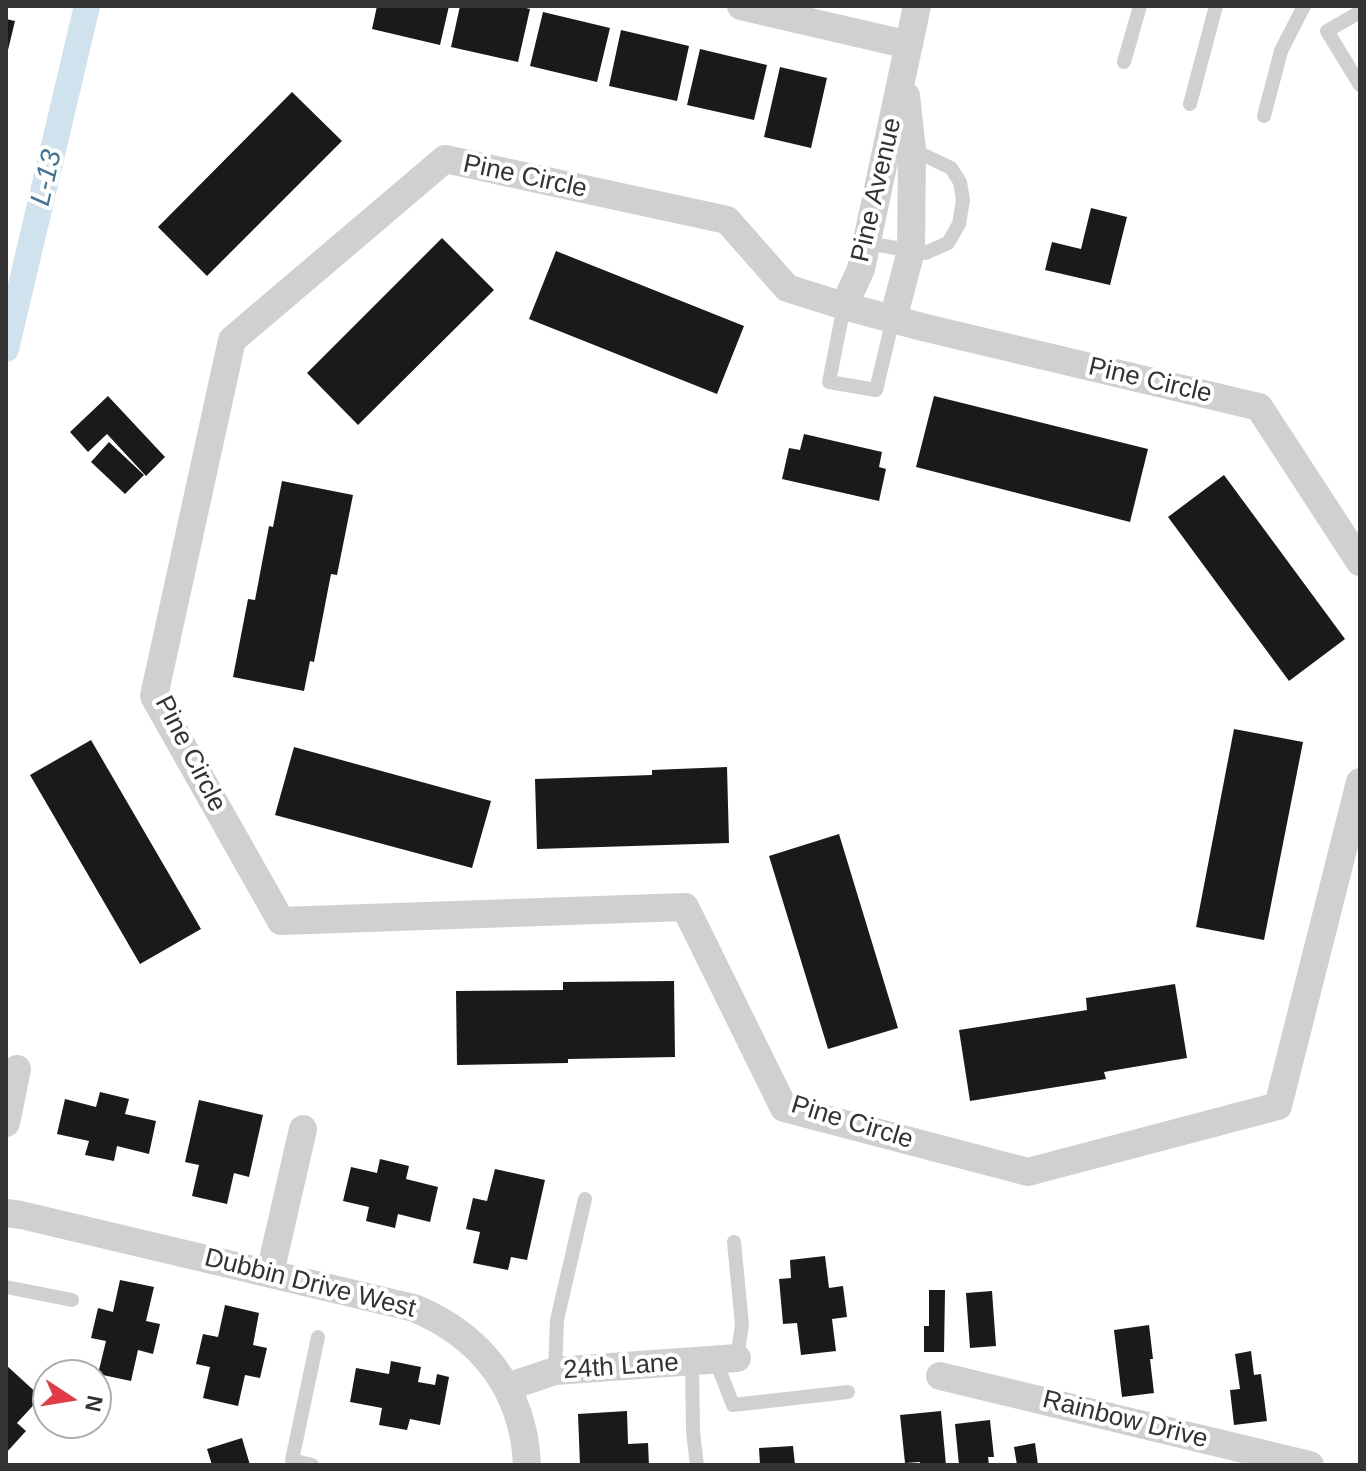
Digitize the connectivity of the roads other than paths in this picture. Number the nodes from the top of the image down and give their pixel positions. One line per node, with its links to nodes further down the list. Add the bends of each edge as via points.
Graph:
1 (741, 6): 8 (street)
2 (917, 6): 8 (street, Pine Avenue)
3 (1140, 6): 9 (lane)
4 (1216, 6): 11 (lane)
5 (1304, 6): 12 (lane, via 1281,51)
6 (1339, 6): 7 (lane)
7 (1353, 16): 10 (lane, via 1327,31)
8 (906, 58): 13 (street, Pine Avenue)
9 (1124, 62)
10 (1360, 85)
11 (1190, 104)
12 (1264, 116)
13 (901, 143): 14 (street, Pine Avenue); 15 (street, Pine Avenue); 15 (lane, via 951,168 963,200 959,224 948,243 925,253)
14 (867, 243): 15 (lane); 16 (street, Pine Avenue)
15 (911, 251): 17 (street, Pine Avenue)
16 (844, 306): 17 (street, Pine Circle); 17 (lane, via 829,382 876,390); 19 (street, Pine Circle, via 787,288 727,220 445,159 232,340 154,696 281,921 685,907 784,1108 1028,1172 1278,1106)
17 (893, 319): 18 (street, Pine Circle, via 1259,407)
18 (1360, 562)
19 (1360, 782)
20 (17, 1069): 21 (street)
21 (6, 1123)
22 (303, 1129): 26 (street)
23 (585, 1199): 31 (lane, via 557,1320)
24 (6, 1213): 26 (street, Dubbin Drive West)
25 (734, 1242): 30 (lane, via 742,1325)
26 (270, 1273): 33 (street, Dubbin Drive West, via 432,1316 465,1336)
27 (6, 1287): 28 (lane)
28 (72, 1300)
29 (318, 1337): 35 (lane, via 292,1460)
30 (714, 1360): 31 (street, 24th Lane); 34 (lane, via 733,1405); 37 (lane, via 693,1432)
31 (555, 1371): 33 (street, 24th Lane)
32 (940, 1376): 38 (street, Rainbow Drive)
33 (507, 1387): 36 (street, Dubbin Drive West, via 523,1430)
34 (848, 1392)
35 (312, 1465)
36 (527, 1465)
37 (697, 1465)
38 (1310, 1465)

